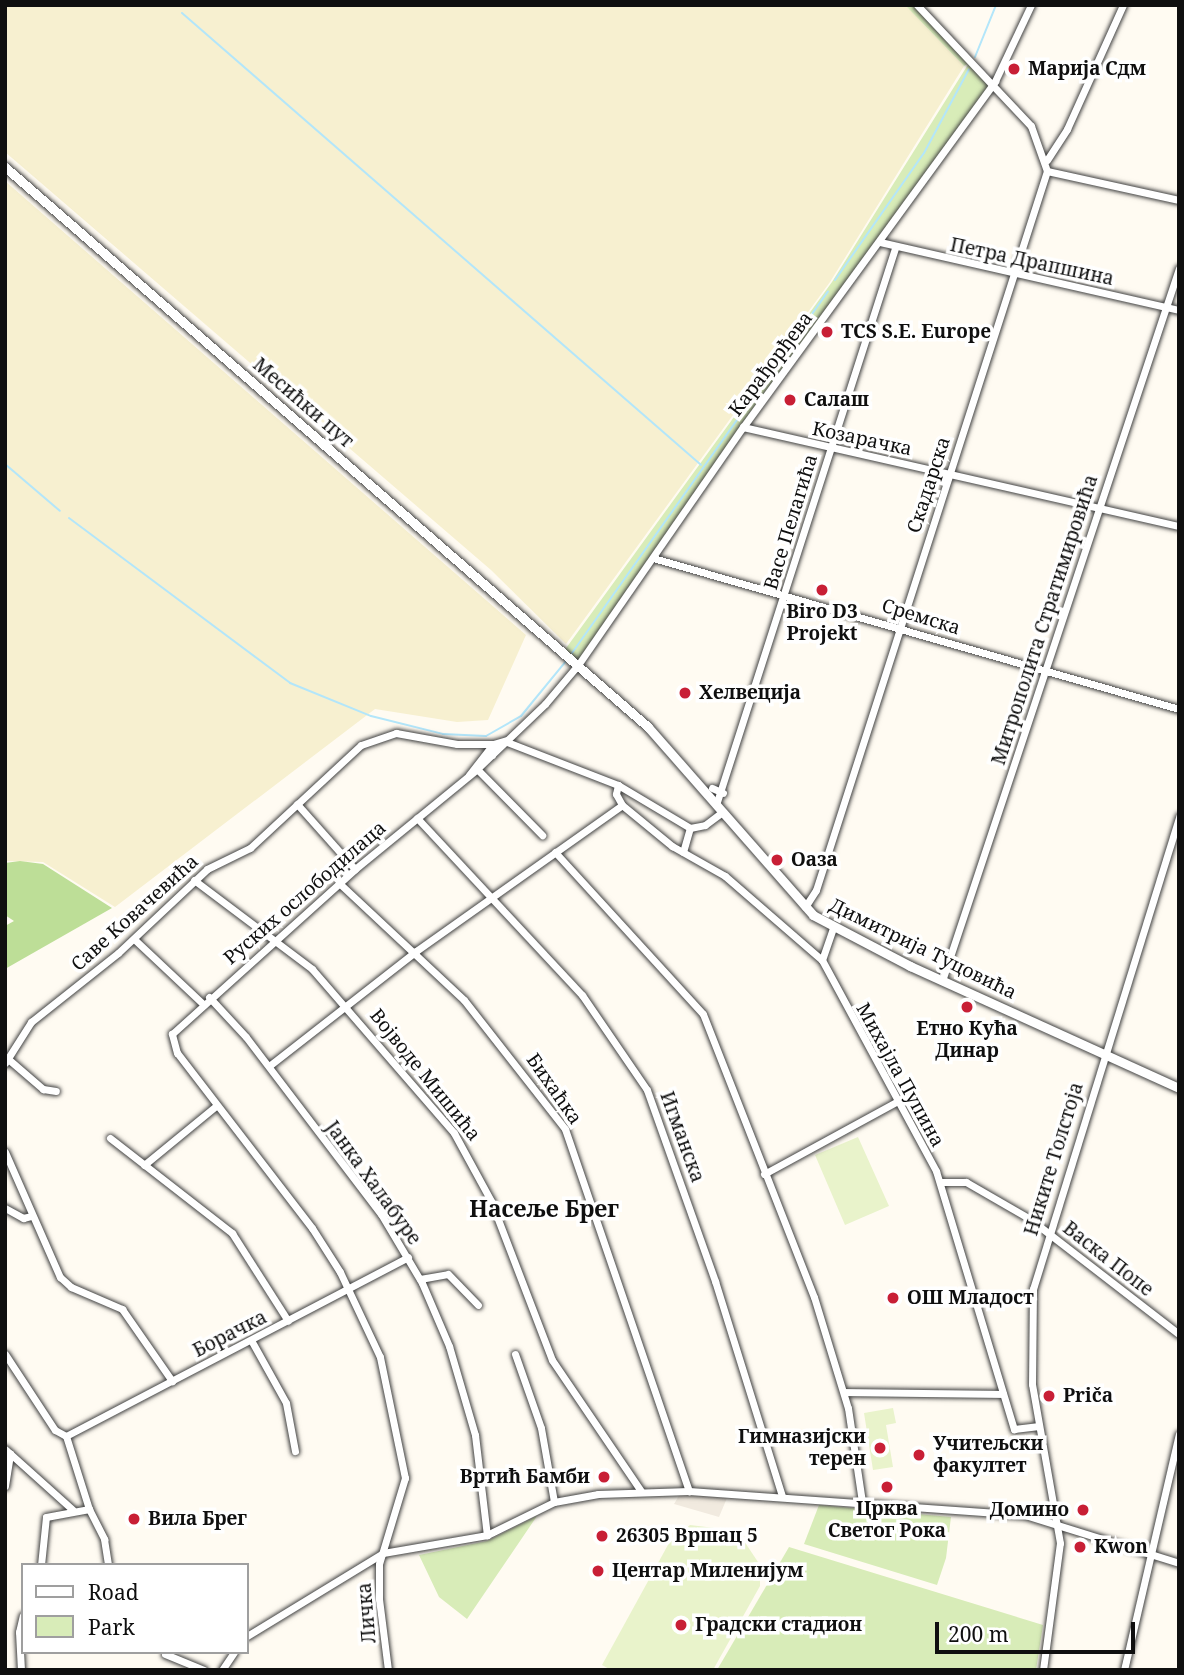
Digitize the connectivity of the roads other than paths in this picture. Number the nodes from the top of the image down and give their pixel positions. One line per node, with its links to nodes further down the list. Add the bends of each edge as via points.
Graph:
1 (917, 5): 4 (street, Скадарска)
2 (1031, 5): 4 (street, Карађорђева)
3 (1123, 5): 5 (street, via 1067,129)
4 (992, 84): 5 (street, Скадарска, via 1031,126); 9 (street, Карађорђева)
5 (1047, 160): 7 (street, Скадарска)
6 (5, 167): 23 (street, Месићки пут)
7 (1047, 171): 8 (street); 12 (street, Скадарска)
8 (1179, 200)
9 (880, 242): 10 (street, Петра Драпшина); 15 (street, Карађорђева)
10 (895, 248): 12 (street, Петра Драпшина); 16 (street, Васе Пелагића)
11 (1179, 268): 13 (street, Митрополита Стратимировића)
12 (1014, 274): 13 (street, Петра Драпшина); 17 (street, Скадарска)
13 (1166, 307): 14 (street, Петра Драпшина); 18 (street, Митрополита Стратимировића)
14 (1179, 310)
15 (743, 427): 16 (street, Козарачка); 20 (street, Карађорђева)
16 (830, 448): 17 (street, Козарачка); 21 (street, Васе Пелагића)
17 (949, 474): 18 (street, Козарачка); 22 (street, Скадарска)
18 (1099, 508): 19 (street, Козарачка); 24 (street, Митрополита Стратимировића)
19 (1179, 526)
20 (653, 558): 21 (street, Сремска); 23 (street, Карађорђева)
21 (785, 595): 22 (street, Сремска); 35 (street, Васе Пелагића)
22 (899, 628): 24 (street, Сремска); 49 (street, Скадарска, via 816,890)
23 (578, 665): 26 (street, Руских ослободилаца); 38 (street, Димитрија Туцовића, via 648,727)
24 (1045, 670): 25 (street, Сремска); 55 (street, Митрополита Стратимировића)
25 (1179, 709)
26 (509, 741): 27 (street, Руских ослободилаца); 29 (street, Руских ослободилаца); 33 (street)
27 (493, 744): 28 (street); 29 (street); 30 (street, Руских ослободилаца)
28 (473, 745): 30 (street); 36 (street, Саве Ковачевића, via 396,733 361,745)
29 (492, 755): 31 (street, Руских ослободилаца)
30 (478, 757): 32 (street, Руских ослободилаца)
31 (477, 769): 32 (street, Руских ослободилаца); 42 (street)
32 (469, 775): 40 (street, Руских ослободилаца)
33 (618, 785): 37 (street, via 616,794); 41 (street)
34 (712, 788): 35 (street)
35 (723, 793): 38 (street, Васе Пелагића)
36 (297, 804): 45 (street); 46 (street, Саве Ковачевића, via 250,848 219,860)
37 (622, 805): 43 (street, Михајла Пупина); 44 (street)
38 (719, 808): 41 (street, via 705,825); 49 (street, Димитрија Туцовића)
39 (1179, 816): 59 (street, Никите Толстоја)
40 (417, 818): 45 (street, Руских ослободилаца); 48 (street, Игманска)
41 (690, 828): 43 (street)
42 (541, 835)
43 (684, 846): 54 (street, Михајла Пупина)
44 (555, 852): 48 (street); 69 (street, via 698,1006)
45 (355, 869): 47 (street, Руских ослободилаца)
46 (194, 880): 51 (street, Саве Ковачевића); 52 (street, Војводе Мишића)
47 (339, 883): 52 (street, Руских ослободилаца); 53 (street, Бихаћка)
48 (491, 898): 53 (street); 94 (street, Игманска, via 582,996 653,1101)
49 (805, 907): 50 (street, Димитрија Туцовића)
50 (833, 928): 54 (street); 55 (street, Димитрија Туцовића)
51 (134, 939): 56 (street, Јанка Халабуре); 60 (street, Саве Ковачевића, via 31,1022)
52 (274, 940): 56 (street, Руских ослободилаца); 57 (street, Војводе Мишића, via 312,968)
53 (416, 951): 57 (street); 93 (street, Бихаћка, via 498,1039 574,1145)
54 (823, 958): 64 (street, Михајла Пупина)
55 (942, 981): 59 (street, Димитрија Туцовића)
56 (205, 1000): 58 (street, Руских ослободилаца, via 173,1032); 61 (street, Јанка Халабуре)
57 (349, 1006): 61 (street); 92 (street, Војводе Мишића, via 468,1154 514,1257 552,1360)
58 (171, 1042): 65 (street, Личка)
59 (1103, 1053): 62 (street, Димитрија Туцовића); 73 (street, Никите Толстоја)
60 (6, 1061): 63 (street, via 43,1089)
61 (268, 1066): 74 (street, Јанка Халабуре, via 381,1214)
62 (1179, 1088)
63 (56, 1091)
64 (898, 1101): 69 (street); 70 (street, Михајла Пупина)
65 (217, 1105): 68 (street); 76 (street, Личка, via 312,1228)
66 (110, 1138): 68 (street)
67 (5, 1152): 72 (street)
68 (144, 1166): 78 (street, via 240,1241 248,1264)
69 (764, 1174): 84 (street, via 814,1297)
70 (940, 1182): 73 (street, Васка Попе, via 966,1182); 85 (street, Михајла Пупина)
71 (5, 1208): 72 (street, via 23,1218)
72 (32, 1216): 83 (street, via 61,1277 71,1287 122,1309)
73 (1049, 1233): 79 (street, Васка Попе); 86 (street, Никите Толстоја, via 1032,1302)
74 (408, 1257): 75 (street, Јанка Халабуре); 76 (street, Борачка)
75 (420, 1279): 77 (street, via 447,1274); 100 (street, Јанка Халабуре, via 449,1346 472,1425 481,1461)
76 (349, 1291): 78 (street, Борачка); 101 (street, Личка, via 380,1357 402,1452 404,1487)
77 (478, 1305)
78 (288, 1321): 80 (street, Борачка)
79 (1179, 1334)
80 (251, 1340): 83 (street, Борачка); 90 (street, via 286,1403)
81 (5, 1354): 88 (street, via 55,1430)
82 (515, 1354): 96 (street, via 541,1428)
83 (172, 1381): 88 (street, Борачка)
84 (844, 1392): 85 (street); 95 (street)
85 (1003, 1394): 86 (street, Михајла Пупина, via 1014,1429)
86 (1037, 1426): 99 (street, Никите Толстоја)
87 (1179, 1434): 102 (street)
88 (66, 1436): 97 (street)
89 (8, 1451): 91 (street); 98 (street)
90 (295, 1451)
91 (5, 1486)
92 (641, 1491): 93 (street); 96 (street)
93 (690, 1491): 94 (street)
94 (782, 1496): 95 (street)
95 (862, 1502): 99 (street, via 1025,1514)
96 (552, 1503): 100 (street)
97 (89, 1509): 98 (street); 104 (street)
98 (74, 1511): 103 (street, via 44,1520)
99 (1055, 1522): 102 (street); 114 (street, Никите Толстоја, via 1059,1573)
100 (487, 1535): 101 (street)
101 (383, 1553): 107 (street); 113 (street, Личка, via 379,1599)
102 (1152, 1554): 105 (street); 115 (street)
103 (41, 1563)
104 (107, 1563)
105 (1179, 1563)
106 (21, 1625): 110 (street)
107 (249, 1634)
108 (165, 1654): 111 (street)
109 (233, 1654): 112 (street)
110 (22, 1670)
111 (204, 1670)
112 (222, 1670)
113 (388, 1670)
114 (1043, 1670)
115 (1124, 1670)

